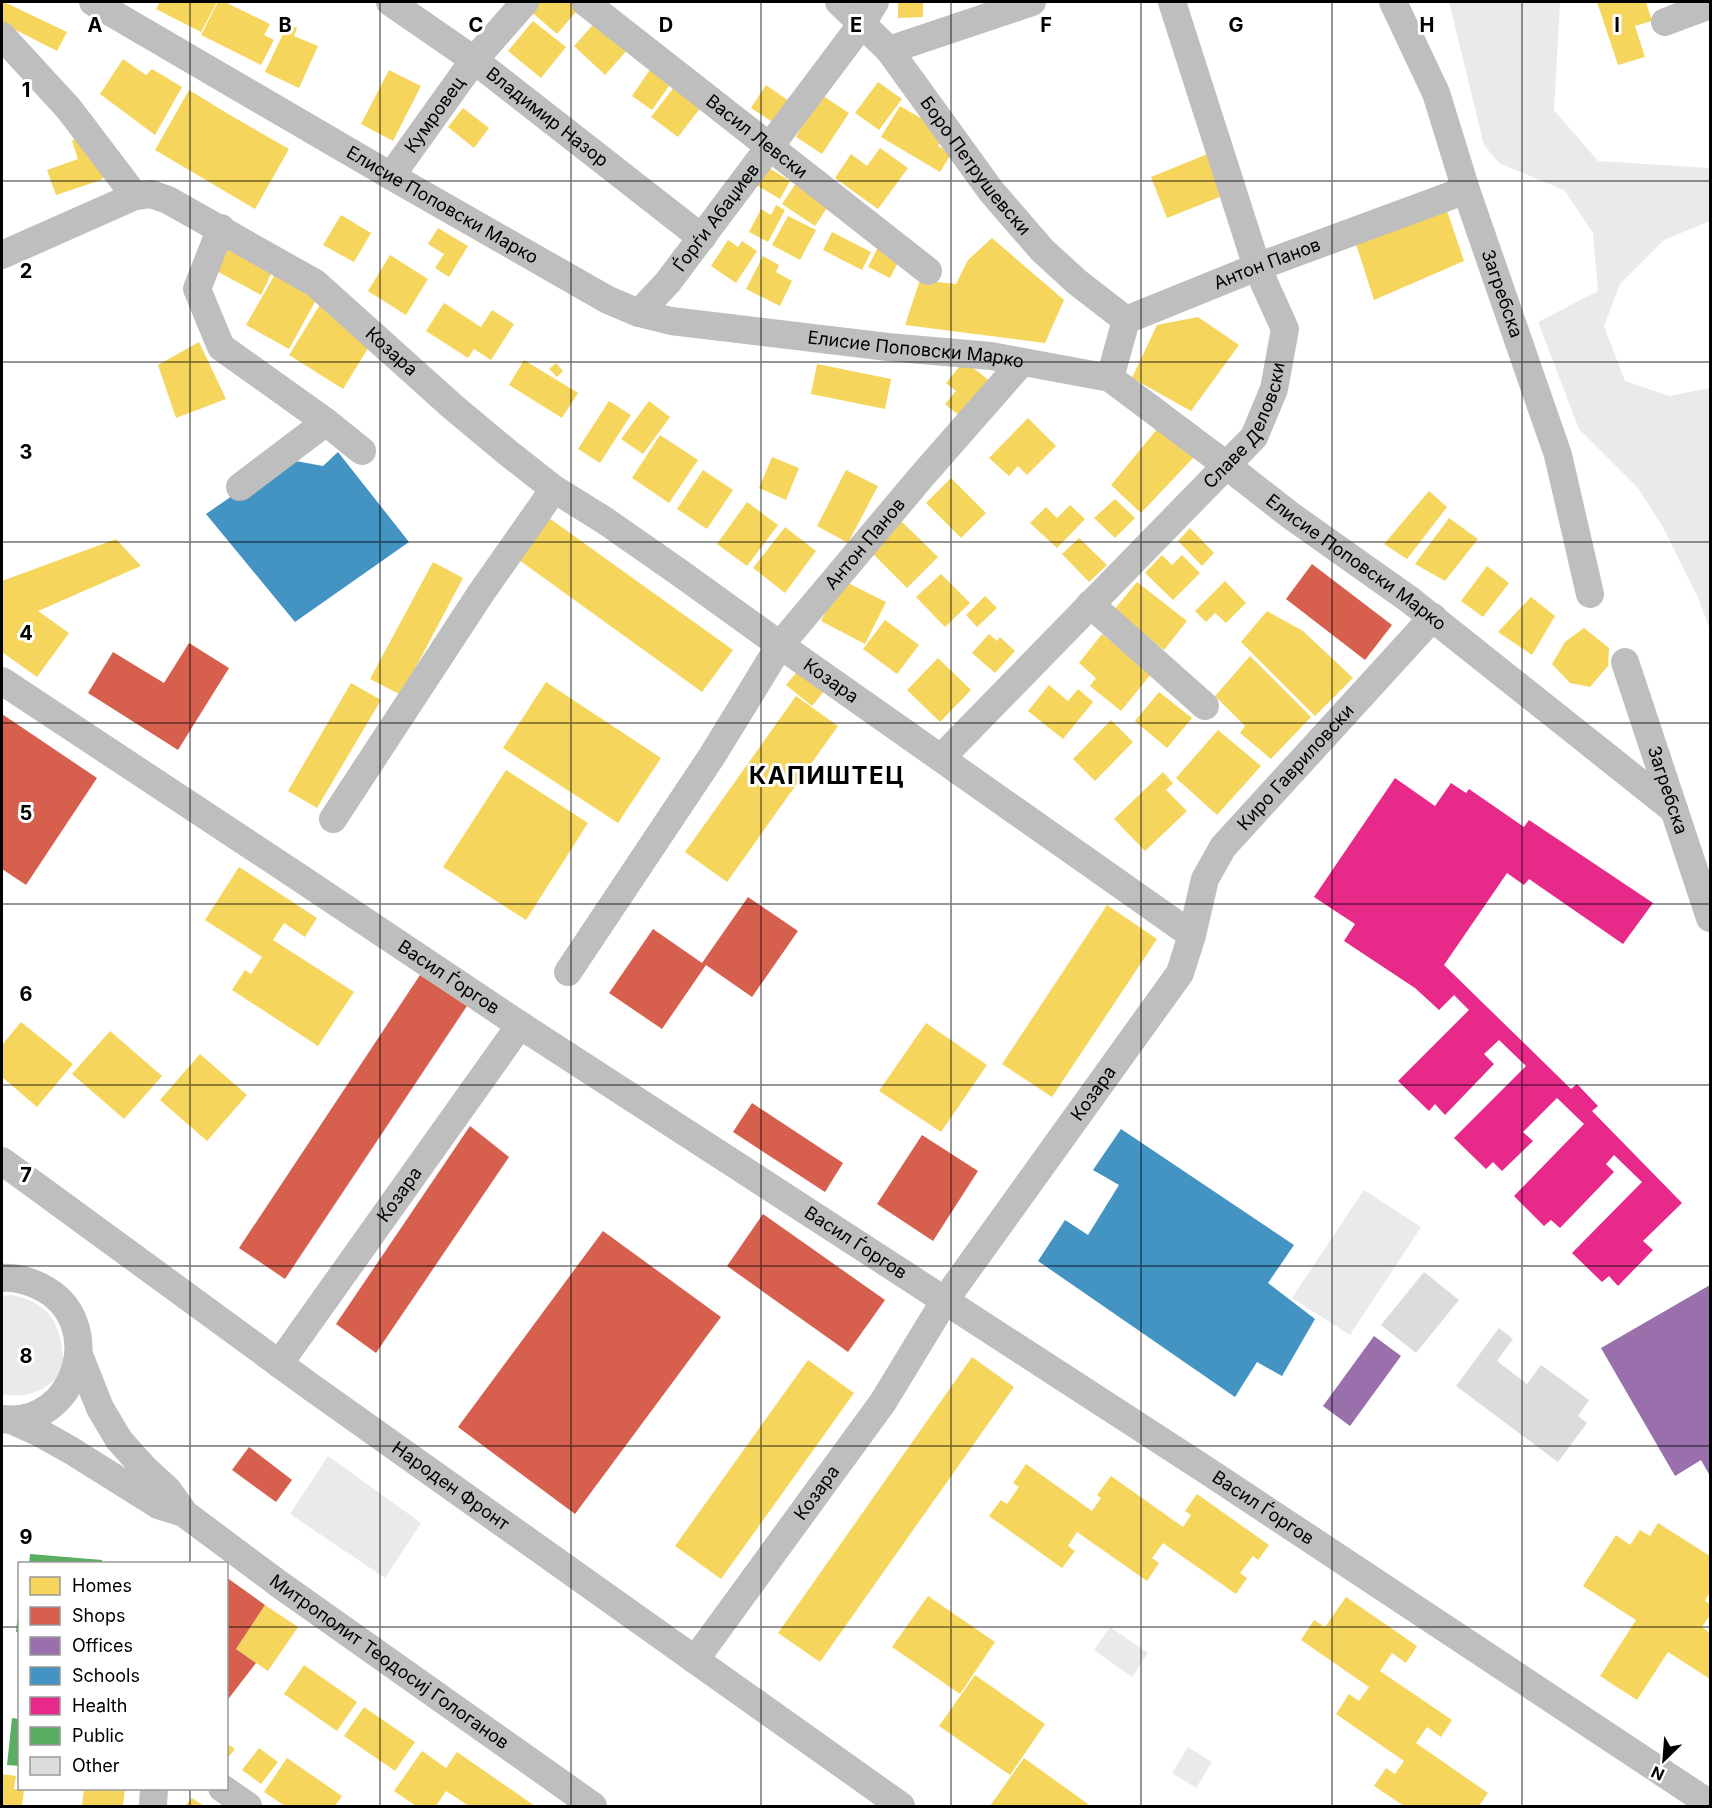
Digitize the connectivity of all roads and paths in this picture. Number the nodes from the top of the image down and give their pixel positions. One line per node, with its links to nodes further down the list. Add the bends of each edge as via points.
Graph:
1 (93, 2): 16 (street, Елисие Поповски Марко)
2 (390, 2): 14 (street, Владимир Назор)
3 (525, 2): 14 (street, Кумровец)
4 (585, 2): 15 (street, Васил Левски)
5 (838, 2): 10 (street, Боро Петрушевски)
6 (1032, 2): 13 (street)
7 (1172, 2): 22 (street, Славе Деловски)
8 (1393, 2): 17 (street, Загребска, via 1436,93)
9 (1710, 5): 11 (street)
10 (868, 13): 13 (street, Боро Петрушевски); 15 (street, Ѓорѓи Абаџиев)
11 (1665, 22)
12 (2, 36): 18 (street, via 69,109)
13 (890, 50): 25 (street, Боро Петрушевски, via 992,191 1042,250)
14 (474, 60): 16 (street, Кумровец); 20 (street, Владимир Назор)
15 (770, 146): 20 (street, Ѓорѓи Абаџиев); 23 (street, Васил Левски)
16 (391, 176): 24 (street, Елисие Поповски Марко, via 608,300)
17 (1466, 190): 22 (street, Антон Панов); 33 (street, Загребска, via 1558,454)
18 (135, 196): 19 (street, Козара, via 151,194 168,200); 21 (street, Козара)
19 (221, 228): 28 (street, via 197,289 221,347); 32 (street, Козара, via 315,284 453,407)
20 (702, 238): 24 (street, Ѓорѓи Абаџиев)
21 (2, 255)
22 (1257, 267): 25 (street, Антон Панов); 30 (street, Славе Деловски, via 1285,329 1274,389 1254,437)
23 (928, 272)
24 (639, 313): 26 (street, Елисие Поповски Марко, via 671,321)
25 (1126, 320): 27 (street)
26 (1022, 362): 27 (street, Елисие Поповски Марко); 36 (street, Антон Панов)
27 (1110, 378): 30 (street, Елисие Поповски Марко)
28 (326, 422): 29 (street); 31 (street)
29 (362, 451)
30 (1226, 465): 34 (street, Славе Деловски); 35 (street, Елисие Поповски Марко)
31 (240, 487)
32 (554, 489): 36 (street, Козара); 42 (street)
33 (1590, 594)
34 (1090, 604): 39 (street); 40 (street, Славе Деловски)
35 (1432, 617): 41 (street, Елисие Поповски Марко); 44 (street, Киро Гавриловски, via 1223,847 1205,879)
36 (780, 645): 40 (street, Козара); 45 (street, via 712,756)
37 (1624, 662): 41 (street, Загребска)
38 (2, 681): 46 (street, Васил Ѓоргов)
39 (1205, 706)
40 (941, 758): 44 (street, Козара)
41 (1674, 810): 43 (street, Загребска)
42 (333, 819)
43 (1710, 918)
44 (1192, 935): 51 (street, Козара, via 1180,973)
45 (568, 972)
46 (520, 1025): 51 (street, Васил Ѓоргов); 53 (street, Козара)
47 (2, 1161): 53 (street, Народен Фронт)
48 (2, 1267): 50 (street, Митрополит Теодосиј Гологанов)
49 (2, 1278): 50 (street)
50 (30, 1281): 52 (street, Митрополит Теодосиј Гологанов, via 51,1292 68,1310 77,1331)
51 (945, 1300): 56 (street, Козара, via 883,1402); 59 (street, Васил Ѓоргов)
52 (80, 1355): 54 (street, via 75,1375 49,1407 31,1416); 55 (street, Митрополит Теодосиј Гологанов, via 100,1408 120,1440)
53 (279, 1364): 56 (street, Народен Фронт)
54 (6, 1420): 55 (street, Митрополит Теодосиј Гологанов, via 40,1433 158,1505)
55 (185, 1514): 62 (street, Митрополит Теодосиј Гологанов)
56 (694, 1660): 63 (street, Народен Фронт)
57 (154, 1790): 60 (street)
58 (225, 1790): 61 (street)
59 (1710, 1804)
60 (153, 1806)
61 (248, 1806)
62 (593, 1806)
63 (901, 1806)

